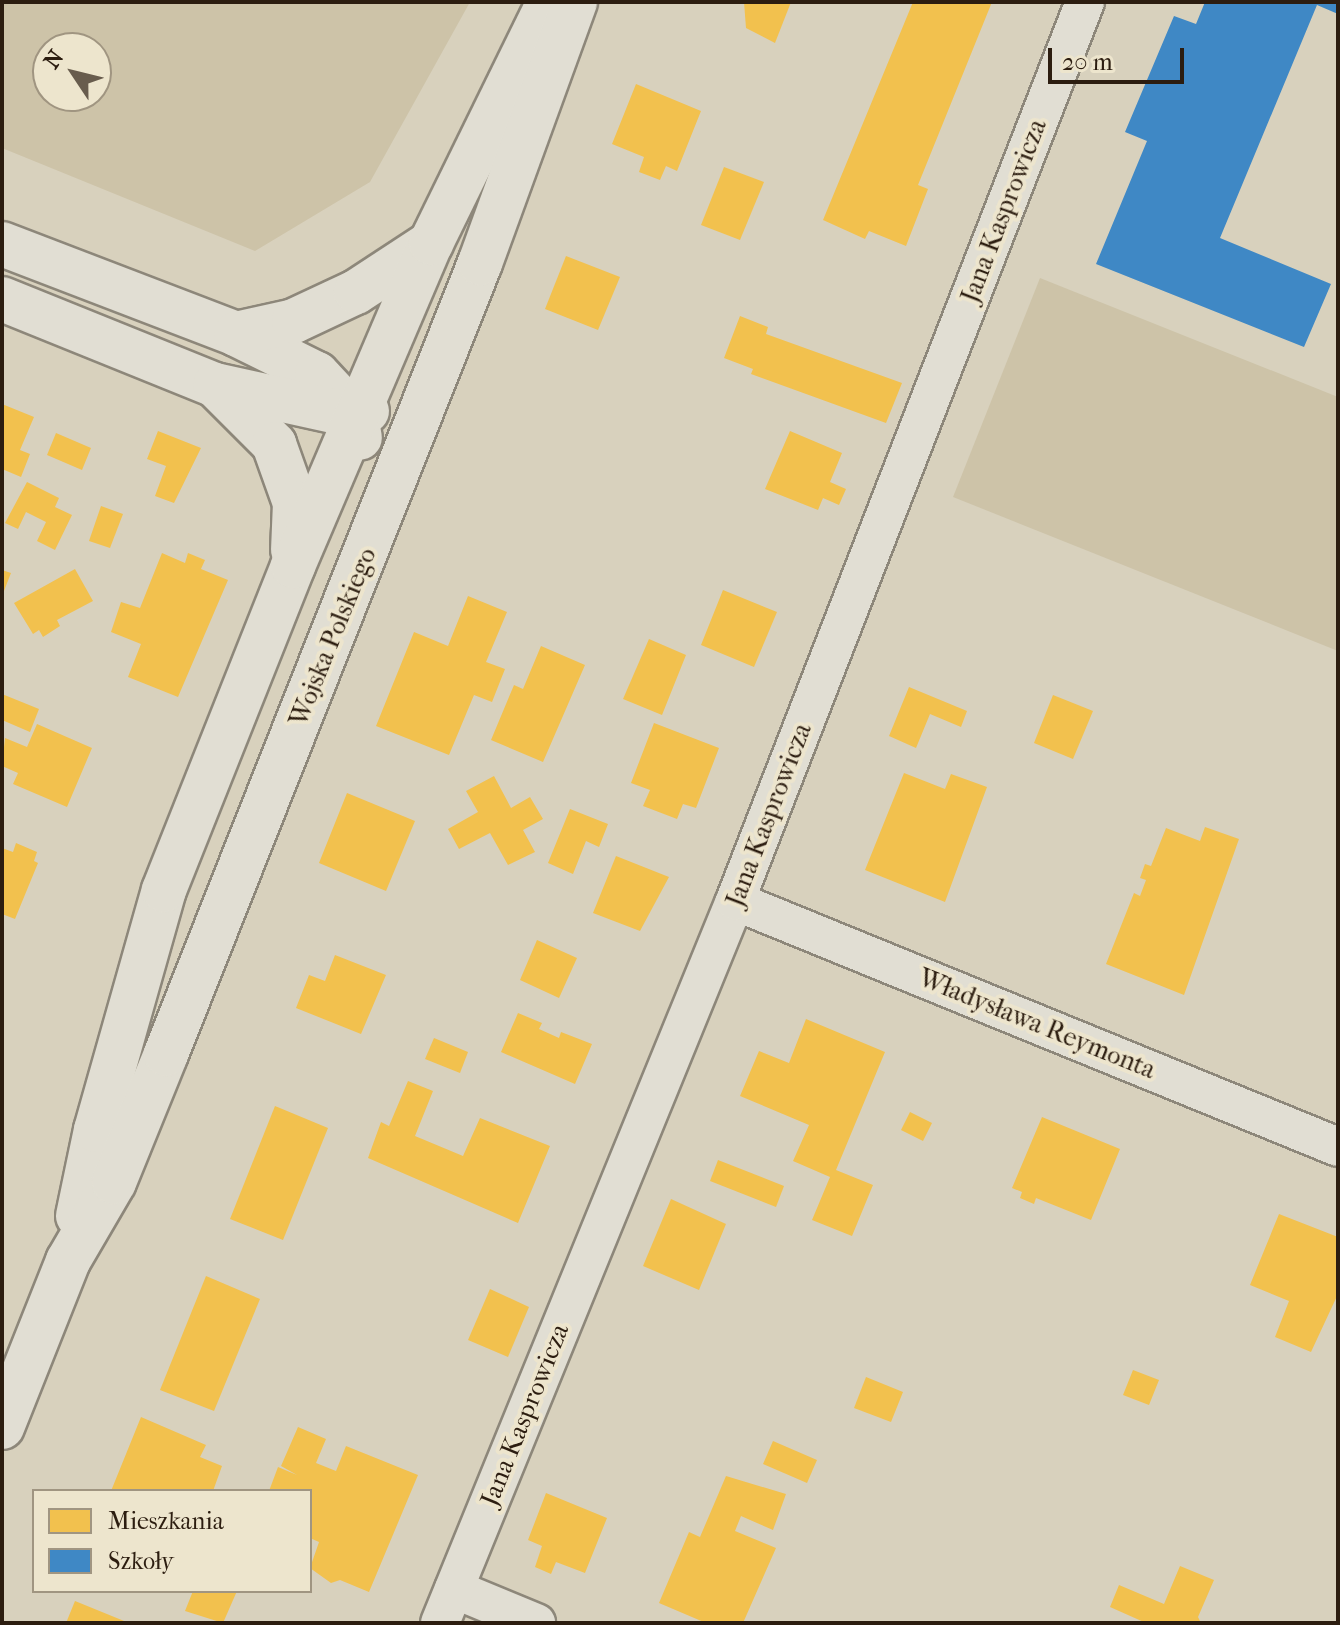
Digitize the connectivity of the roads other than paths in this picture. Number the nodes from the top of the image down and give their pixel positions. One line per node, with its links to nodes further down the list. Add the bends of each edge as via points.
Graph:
1 (549, 2): 4 (street, Wojska Polskiego)
2 (575, 2): 8 (street, Wojska Polskiego)
3 (1085, 2): 13 (street, Jana Kasprowicza)
4 (431, 243): 7 (street, via 344,298 294,321); 10 (street, Wojska Polskiego)
5 (2, 244): 7 (street)
6 (2, 299): 9 (street)
7 (236, 334): 10 (street, via 317,374)
8 (443, 357): 10 (street, via 384,404); 11 (street, Wojska Polskiego)
9 (215, 385): 10 (street); 12 (street, via 274,444 286,471 295,503)
10 (356, 416): 11 (street); 12 (street, Wojska Polskiego)
11 (374, 534): 15 (street, Wojska Polskiego, via 114,1182)
12 (293, 566): 15 (street, Wojska Polskiego, via 164,890 96,1130)
13 (735, 901): 14 (street, Władysława Reymonta); 17 (street, Jana Kasprowicza)
14 (1338, 1147)
15 (68, 1261): 16 (street, Wojska Polskiego)
16 (2, 1427)
17 (454, 1589): 18 (street, Jana Kasprowicza); 19 (street)
18 (440, 1623)
19 (536, 1623)

